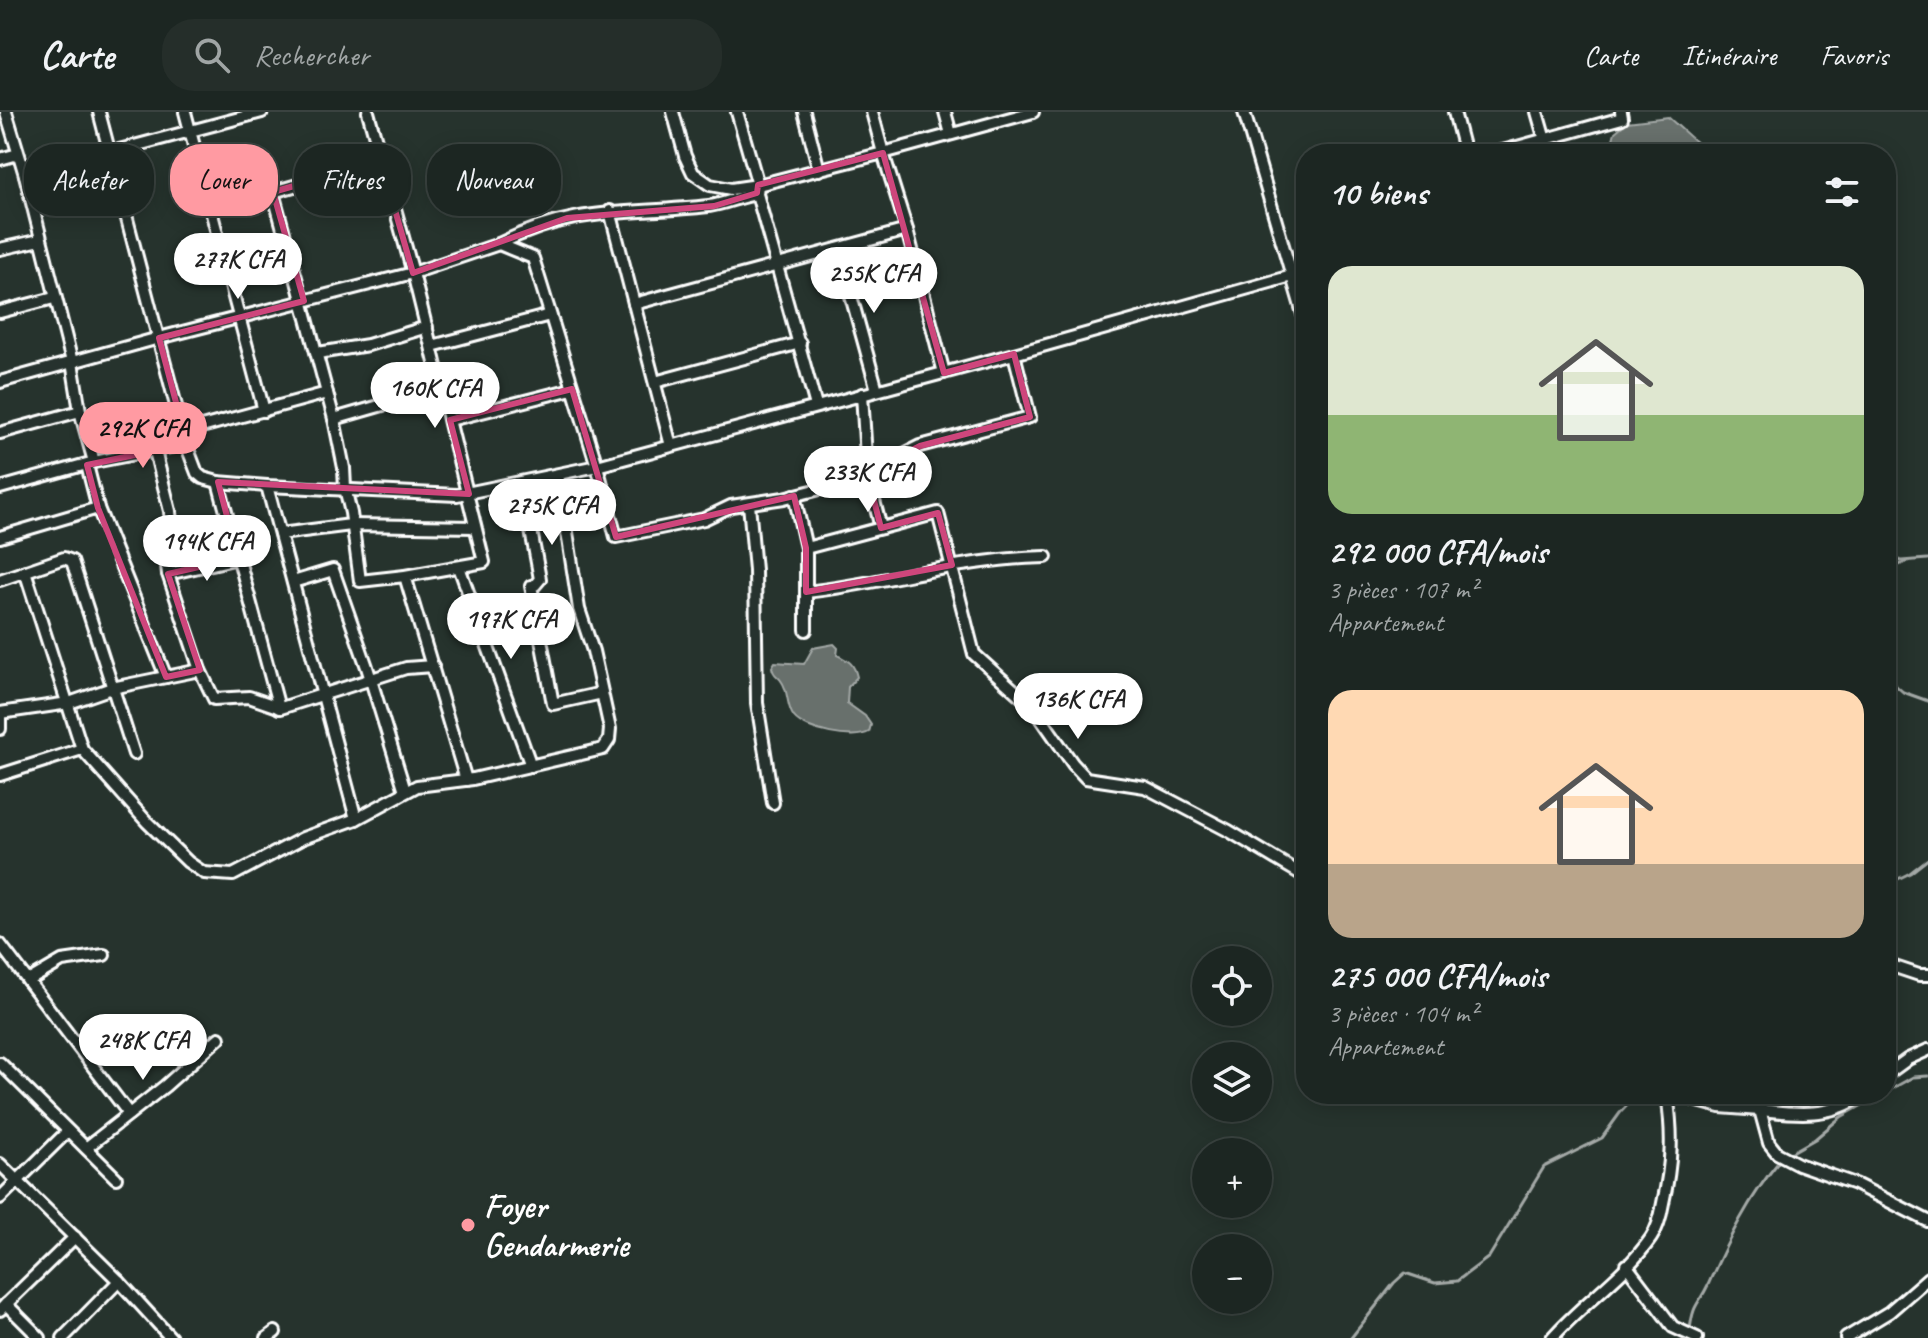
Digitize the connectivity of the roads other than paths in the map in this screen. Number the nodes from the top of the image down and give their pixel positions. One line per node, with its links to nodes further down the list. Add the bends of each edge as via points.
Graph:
1 (6, 112): 26 (street)
2 (99, 112): 19 (street)
3 (185, 112): 16 (street)
4 (262, 112): 16 (street)
5 (368, 112): 22 (street)
6 (673, 112): 30 (street, via 693,173 710,185)
7 (737, 112): 30 (street)
8 (804, 112): 28 (street)
9 (872, 112): 25 (street)
10 (945, 112): 17 (street)
11 (1033, 112): 17 (street)
12 (1244, 112): 45 (street)
13 (1454, 112): 23 (street)
14 (1537, 112): 18 (street)
15 (1621, 112): 18 (street, via 1622,118)
16 (190, 131): 20 (street); 21 (street)
17 (951, 134): 25 (street)
18 (1545, 140): 24 (street)
19 (109, 144)
20 (141, 144)
21 (193, 144)
22 (376, 144)
23 (1462, 144)
24 (1530, 144)
25 (883, 153): 28 (street); 37 (street)
26 (18, 154): 27 (street); 29 (street)
27 (0, 159)
28 (819, 170): 30 (street)
29 (24, 172)
30 (757, 190): 32 (street, via 714,206); 42 (street)
31 (278, 210): 48 (street)
32 (610, 211): 39 (street, via 531,228); 49 (street)
33 (34, 216): 38 (street)
34 (128, 216): 54 (street)
35 (212, 216): 52 (street)
36 (397, 216): 43 (street)
37 (907, 230): 41 (street); 60 (street)
38 (40, 240): 40 (street); 47 (street)
39 (499, 244): 43 (street); 51 (street, via 533,258)
40 (0, 249)
41 (838, 249): 42 (street); 65 (street)
42 (775, 267): 49 (street); 55 (street)
43 (413, 273): 48 (street); 53 (street)
44 (1296, 274): 45 (street)
45 (1290, 276): 46 (street); 58 (street)
46 (1296, 294)
47 (54, 298): 50 (street); 59 (street)
48 (304, 301): 52 (street); 57 (street)
49 (634, 304): 62 (street)
50 (0, 312)
51 (550, 315): 56 (street); 64 (street)
52 (240, 319): 54 (street); 70 (street)
53 (427, 327): 56 (street); 57 (street)
54 (159, 338): 59 (street); 73 (street)
55 (800, 343): 62 (street); 68 (street)
56 (432, 346): 63 (street)
57 (318, 353): 66 (street)
58 (1014, 354): 60 (street); 80 (street, via 1030,417 920,446)
59 (72, 362): 61 (street); 69 (street)
60 (944, 373): 65 (street)
61 (0, 382)
62 (655, 382): 76 (street)
63 (442, 388): 71 (street); 72 (street)
64 (572, 389): 72 (street); 79 (street)
65 (877, 390): 67 (street)
66 (327, 393): 70 (street); 71 (street)
67 (862, 394): 68 (street); 80 (street)
68 (816, 406): 76 (street)
69 (80, 411): 74 (street); 78 (street)
70 (264, 411): 73 (street)
71 (334, 419): 86 (street)
72 (450, 420): 87 (street)
73 (183, 432): 75 (street)
74 (0, 433)
75 (186, 444): 77 (street); 82 (street, via 199,476)
76 (671, 446): 79 (street)
77 (155, 451): 78 (street); 102 (street, via 171,517 165,548)
78 (90, 464): 85 (street); 90 (street)
79 (597, 466): 81 (street); 89 (street, via 616,537)
80 (867, 473): 88 (street); 93 (street)
81 (558, 475): 83 (street); 114 (street, via 579,609)
82 (218, 482): 84 (street); 98 (street)
83 (522, 482): 87 (street); 114 (street, via 540,579 531,586 553,704)
84 (267, 486): 86 (street); 94 (street)
85 (0, 488)
86 (345, 488): 87 (street); 91 (street)
87 (469, 494): 92 (street)
88 (794, 495): 89 (street); 96 (street)
89 (749, 504): 125 (street, via 757,703)
90 (98, 508): 95 (street); 110 (street)
91 (351, 525): 92 (street); 94 (street); 103 (street, via 360,581)
92 (475, 527): 100 (street, via 484,562)
93 (881, 528): 96 (street); 99 (street, via 938,513)
94 (280, 534): 105 (street)
95 (0, 537)
96 (806, 548): 106 (street)
97 (1046, 557): 99 (street)
98 (238, 558): 102 (street); 116 (street)
99 (952, 565): 106 (street); 127 (street, via 974,654 1034,708 1086,778 1145,787)
100 (459, 567): 103 (street); 121 (street)
101 (25, 571): 104 (street); 112 (street, via 64,558 72,561); 115 (street)
102 (168, 574): 109 (street)
103 (405, 576): 108 (street)
104 (0, 580)
105 (293, 582): 111 (street, via 333,570); 113 (street)
106 (806, 592): 107 (street)
107 (806, 630)
108 (433, 666): 111 (street); 123 (street)
109 (200, 670): 110 (street); 116 (street, via 217,700 249,697)
110 (166, 677): 112 (street)
111 (371, 678): 113 (street); 124 (street)
112 (112, 688): 115 (street); 120 (street)
113 (324, 692): 116 (street); 126 (street)
114 (602, 693): 121 (street, via 610,729 603,749)
115 (69, 703): 117 (street); 119 (street)
116 (279, 708)
117 (0, 714): 118 (street)
118 (0, 729)
119 (82, 749): 122 (street); 126 (street, via 179,854 212,875 233,875 303,838)
120 (134, 754)
121 (531, 766): 123 (street)
122 (0, 775)
123 (466, 780): 124 (street)
124 (405, 791): 126 (street)
125 (773, 803)
126 (356, 819)
127 (1296, 871)
128 (0, 944): 132 (street)
129 (104, 955): 132 (street, via 62,961)
130 (1896, 967): 131 (street)
131 (1928, 975)
132 (28, 981): 141 (street)
133 (219, 1038): 141 (street)
134 (1928, 1050): 136 (street)
135 (0, 1063): 142 (street)
136 (1896, 1069)
137 (1668, 1104): 150 (street, via 1673,1153 1660,1218 1652,1237)
138 (1709, 1104): 140 (street)
139 (1846, 1104): 140 (street, via 1810,1114)
140 (1760, 1110): 148 (street, via 1777,1153)
141 (129, 1114): 143 (street)
142 (68, 1131): 143 (street); 146 (street)
143 (86, 1148): 145 (street)
144 (0, 1164): 146 (street)
145 (116, 1178)
146 (16, 1181): 147 (street); 149 (street)
147 (0, 1198)
148 (1928, 1221)
149 (75, 1237): 152 (street); 153 (street)
150 (1626, 1265): 157 (street); 158 (street, via 1673,1327)
151 (1928, 1278): 159 (street, via 1889,1312)
152 (119, 1281): 155 (street); 156 (street)
153 (3, 1307): 154 (street)
154 (40, 1338)
155 (63, 1338)
156 (171, 1338)
157 (1552, 1338)
158 (1697, 1338)
159 (1846, 1338)

